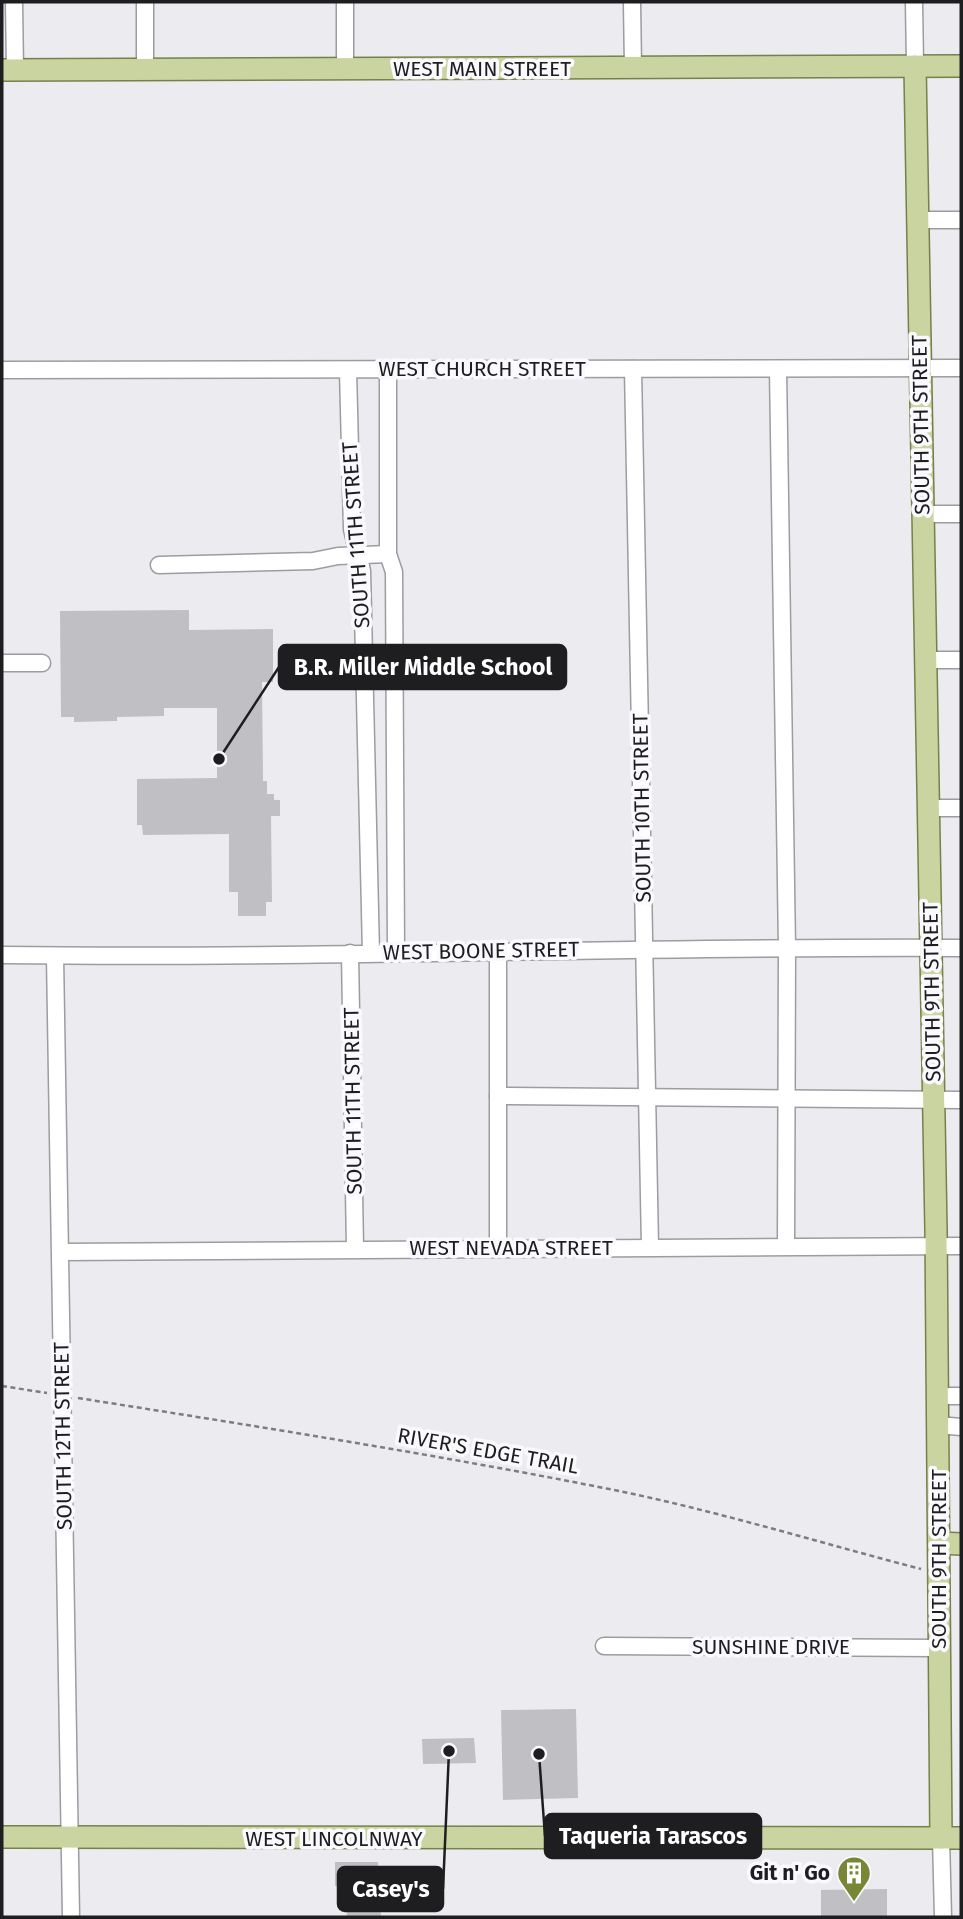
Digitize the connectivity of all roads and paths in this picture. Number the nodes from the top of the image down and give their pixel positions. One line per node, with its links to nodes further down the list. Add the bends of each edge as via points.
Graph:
1 (14, 2): 11 (street)
2 (145, 2): 10 (street)
3 (345, 2): 9 (street)
4 (632, 2): 8 (street)
5 (914, 2): 6 (street)
6 (915, 66): 7 (main road, WEST MAIN STREET); 8 (main road, WEST MAIN STREET); 12 (main road, SOUTH 9TH STREET)
7 (961, 66)
8 (633, 68): 9 (main road, WEST MAIN STREET)
9 (345, 69): 10 (main road, WEST MAIN STREET)
10 (145, 70): 11 (main road, WEST MAIN STREET)
11 (8, 71)
12 (918, 220): 13 (street); 19 (main road, SOUTH 9TH STREET)
13 (961, 220)
14 (961, 368): 19 (street, WEST CHURCH STREET)
15 (348, 369): 16 (street, WEST CHURCH STREET); 20 (street, WEST CHURCH STREET); 24 (street, SOUTH 11TH STREET, via 352,529)
16 (388, 369): 17 (street, WEST CHURCH STREET); 23 (street, SOUTH 11TH STREET)
17 (633, 369): 18 (street, WEST CHURCH STREET); 32 (street, SOUTH 10TH STREET)
18 (778, 369): 19 (street, WEST CHURCH STREET); 33 (street)
19 (920, 369): 21 (main road, SOUTH 9TH STREET)
20 (2, 370)
21 (923, 514): 22 (street); 26 (main road, SOUTH 9TH STREET)
22 (961, 514)
23 (388, 554): 24 (street); 39 (street, SOUTH 11TH STREET, via 394,572)
24 (358, 556): 25 (street); 38 (street, SOUTH 11TH STREET, via 362,571)
25 (159, 565)
26 (925, 660): 27 (street); 30 (main road, SOUTH 9TH STREET)
27 (961, 660)
28 (2, 663): 29 (street)
29 (42, 663)
30 (928, 808): 31 (street); 34 (main road, SOUTH 9TH STREET)
31 (961, 808)
32 (645, 948): 33 (street, WEST BOONE STREET); 36 (street, WEST BOONE STREET); 43 (street, SOUTH 10TH STREET)
33 (787, 948): 34 (street, WEST BOONE STREET); 44 (street)
34 (931, 948): 35 (street, WEST BOONE STREET); 45 (main road, SOUTH 9TH STREET)
35 (961, 948)
36 (498, 951): 39 (street, WEST BOONE STREET); 42 (street)
37 (350, 953): 38 (street, WEST BOONE STREET); 41 (street, WEST BOONE STREET); 52 (street, SOUTH 11TH STREET)
38 (371, 953): 39 (street, WEST BOONE STREET)
39 (396, 953)
40 (2, 955): 41 (street, WEST BOONE STREET)
41 (55, 956): 53 (street, SOUTH 12TH STREET)
42 (498, 1096): 43 (street); 51 (street)
43 (648, 1098): 44 (street); 50 (street, SOUTH 10TH STREET)
44 (786, 1099): 45 (street); 47 (street)
45 (933, 1100): 46 (street); 48 (main road, SOUTH 9TH STREET)
46 (961, 1100)
47 (786, 1246): 48 (street, WEST NEVADA STREET); 50 (street, WEST NEVADA STREET)
48 (936, 1246): 49 (street, WEST NEVADA STREET); 56 (main road, SOUTH 9TH STREET)
49 (961, 1246)
50 (650, 1247): 51 (street, WEST NEVADA STREET)
51 (498, 1248): 52 (street, WEST NEVADA STREET)
52 (355, 1249): 53 (street, WEST NEVADA STREET)
53 (61, 1252): 55 (street, SOUTH 12TH STREET)
54 (2, 1386): 55 (path, RIVER'S EDGE TRAIL)
55 (62, 1396): 62 (path, RIVER'S EDGE TRAIL, via 355,1442 610,1489); 67 (street, SOUTH 12TH STREET)
56 (937, 1396): 57 (street); 58 (main road, SOUTH 9TH STREET)
57 (961, 1396)
58 (938, 1425): 59 (street); 60 (main road, SOUTH 9TH STREET)
59 (961, 1427)
60 (939, 1544): 61 (main road); 62 (main road, SOUTH 9TH STREET)
61 (961, 1544)
62 (939, 1574): 64 (main road, SOUTH 9TH STREET)
63 (604, 1646): 64 (street, SUNSHINE DRIVE)
64 (939, 1648): 66 (main road, SOUTH 9TH STREET)
65 (2, 1837): 67 (main road, WEST LINCOLNWAY)
66 (951, 1838): 67 (main road, WEST LINCOLNWAY); 69 (street, SOUTH 9TH STREET)
67 (69, 1839): 68 (street, SOUTH 12TH STREET)
68 (71, 1917)
69 (943, 1917)

